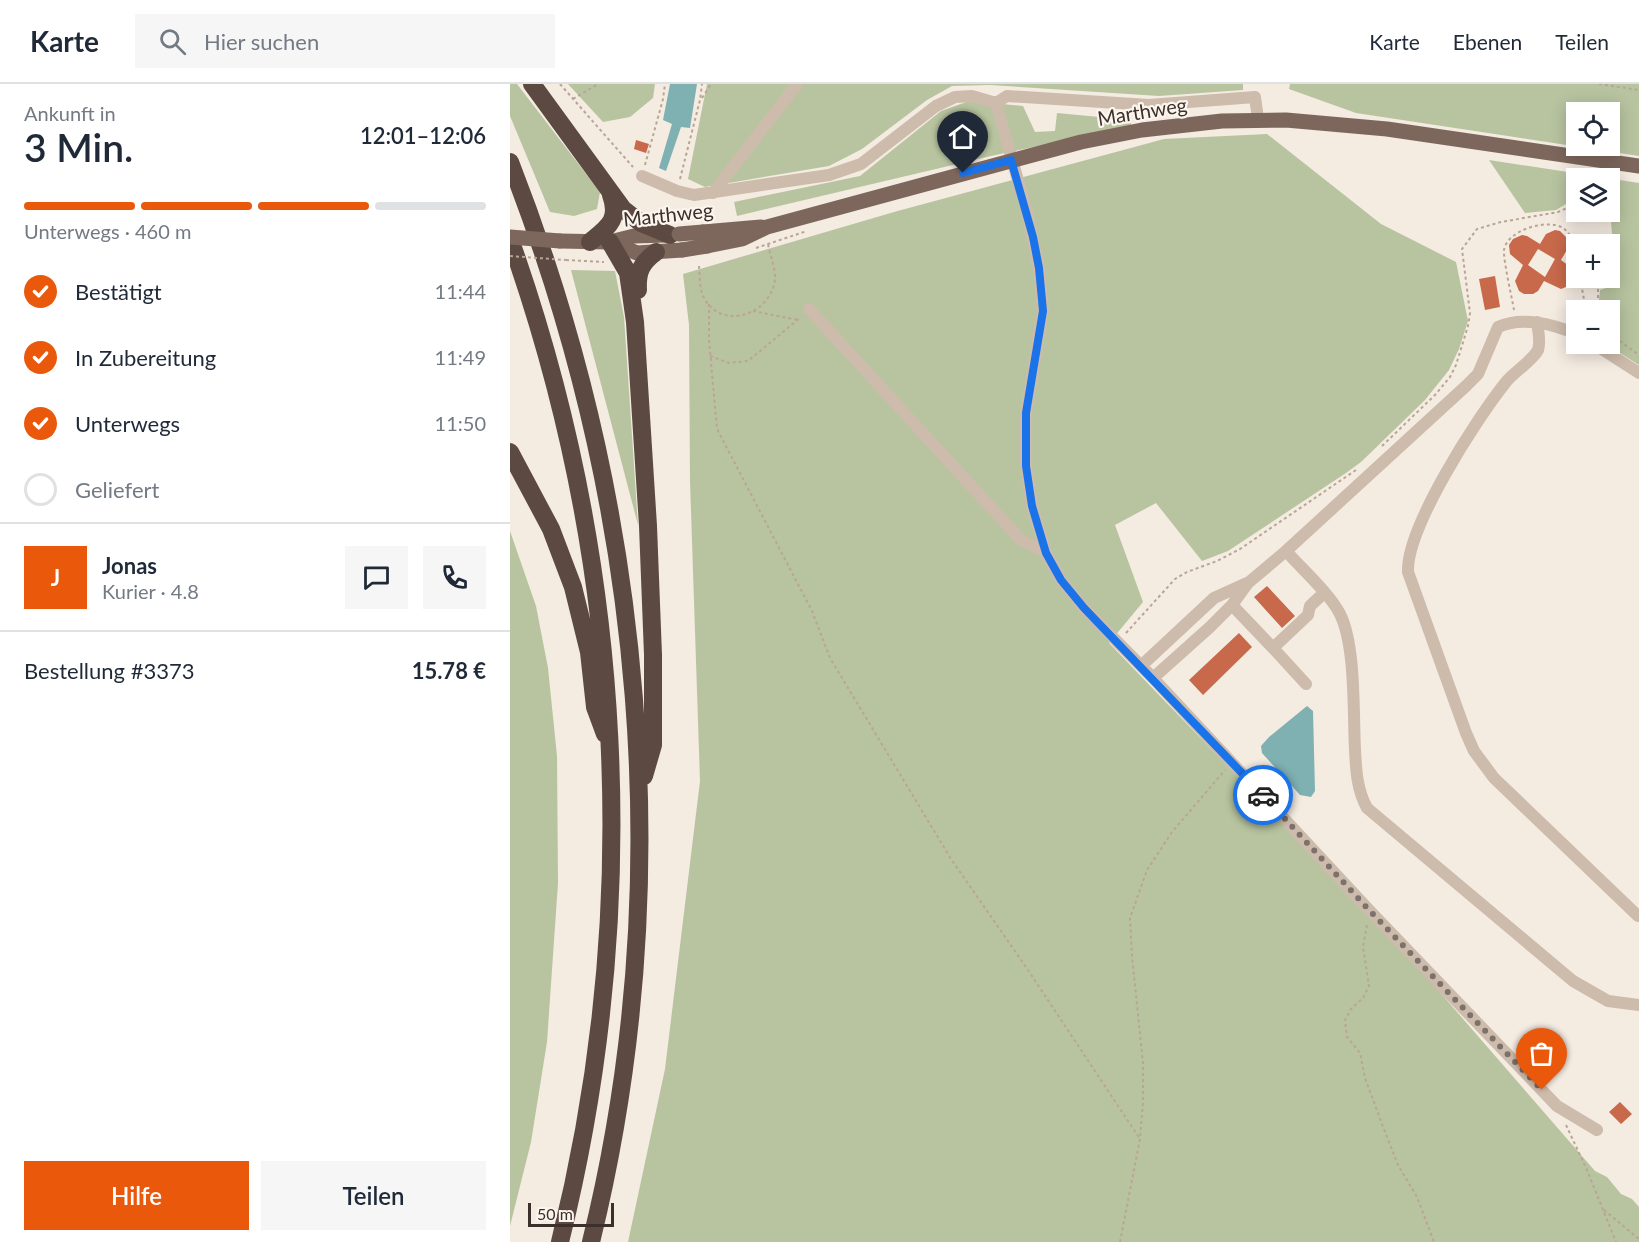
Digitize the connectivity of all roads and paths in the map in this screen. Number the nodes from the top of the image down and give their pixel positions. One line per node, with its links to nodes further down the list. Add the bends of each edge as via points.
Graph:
1 (532, 84): 19 (highway)
2 (560, 84): 10 (path)
3 (598, 84): 10 (path)
4 (665, 84): 17 (path)
5 (702, 84): 11 (path)
6 (711, 84): 11 (path)
7 (797, 84): 20 (street)
8 (1599, 84): 9 (path)
9 (1639, 90)
10 (573, 99): 17 (path)
11 (700, 100): 18 (path)
12 (996, 103): 13 (street, via 1007,96 1149,105 1255,97); 14 (street); 20 (street, via 972,96 956,97 936,106 861,164 829,175)
13 (1257, 119): 14 (main road, Marthweg, via 1142,130); 16 (main road, Marthweg, via 1387,129)
14 (1011, 160): 25 (main road, Marthweg, bridge, via 767,226 742,239); 49 (street, via 1033,237 1043,311 1026,413 1026,466 1032,506)
15 (510, 162): 60 (highway, via 561,309 607,492 631,656)
16 (1639, 166)
17 (642, 176): 18 (street)
18 (677, 191): 20 (street, via 694,195)
19 (610, 192): 25 (highway, via 635,219); 26 (highway, via 614,218)
20 (712, 193)
21 (1566, 209): 45 (path, via 1501,222 1473,233 1462,249 1470,314 1456,365 1435,395)
22 (815, 228): 34 (path, via 768,244 776,278 772,294)
23 (1569, 234): 37 (path, via 1554,224 1520,230 1509,239 1504,250)
24 (510, 238): 26 (main road, Marthweg, bridge); 58 (highway, via 549,367 579,487 597,596)
25 (677, 240): 27 (main road, Marthweg, via 634,237); 28 (main road, Marthweg)
26 (590, 242): 27 (main road, Marthweg)
27 (610, 242): 28 (main road, Marthweg, via 637,253); 36 (highway, via 628,273)
28 (656, 252): 36 (highway, via 640,268)
29 (510, 256): 30 (path, bridge)
30 (566, 260)
31 (699, 266): 32 (path, via 702,295)
32 (709, 304): 34 (path, via 732,317); 43 (path)
33 (809, 309): 35 (path); 49 (street, via 1021,540)
34 (753, 311): 35 (path)
35 (798, 320): 43 (path, via 748,361 729,363)
36 (635, 322): 60 (highway, via 653,655 653,745)
37 (1515, 322): 38 (street); 48 (street, via 1498,327 1478,374 1466,387)
38 (1537, 322): 39 (street); 62 (street, via 1537,351 1506,382 1464,442 1420,525 1408,555 1408,572 1466,733 1484,766)
39 (1566, 331)
40 (1620, 342): 42 (path)
41 (1610, 354): 44 (street)
42 (1639, 355)
43 (710, 356): 66 (path, via 717,429 812,611 830,658 951,859)
44 (1639, 373)
45 (1377, 451)
46 (510, 452): 58 (highway, via 551,529 573,587 589,652 595,707)
47 (1357, 469): 53 (path, via 1240,549 1175,579)
48 (1286, 551): 50 (street); 51 (street)
49 (1046, 553): 53 (street, via 1061,580)
50 (1248, 583): 52 (street); 55 (street, via 1214,598)
51 (1323, 593): 54 (street, via 1310,606 1308,615); 63 (street, via 1339,613 1346,632 1356,773 1367,808 1573,981 1608,1002)
52 (1233, 605): 54 (street); 56 (street)
53 (1118, 641): 55 (street)
54 (1273, 648): 57 (street)
55 (1141, 666): 56 (street)
56 (1152, 678): 59 (street)
57 (1306, 684)
58 (611, 750): 69 (highway, via 612,858 604,996 589,1105)
59 (1232, 762): 61 (street); 66 (path, via 1172,832 1147,870 1130,918 1143,1063)
60 (639, 795): 70 (highway, via 638,899 630,1020 619,1106)
61 (1370, 911): 64 (street); 72 (path, via 1363,947 1370,986 1345,1020 1347,1037 1360,1053 1385,1132)
62 (1638, 916)
63 (1639, 1005)
64 (1557, 1106): 65 (street); 67 (path)
65 (1597, 1130)
66 (1140, 1139): 71 (path)
67 (1602, 1209): 68 (path); 73 (path)
68 (1639, 1239)
69 (560, 1242)
70 (591, 1242)
71 (1120, 1242)
72 (1434, 1242)
73 (1616, 1242)

